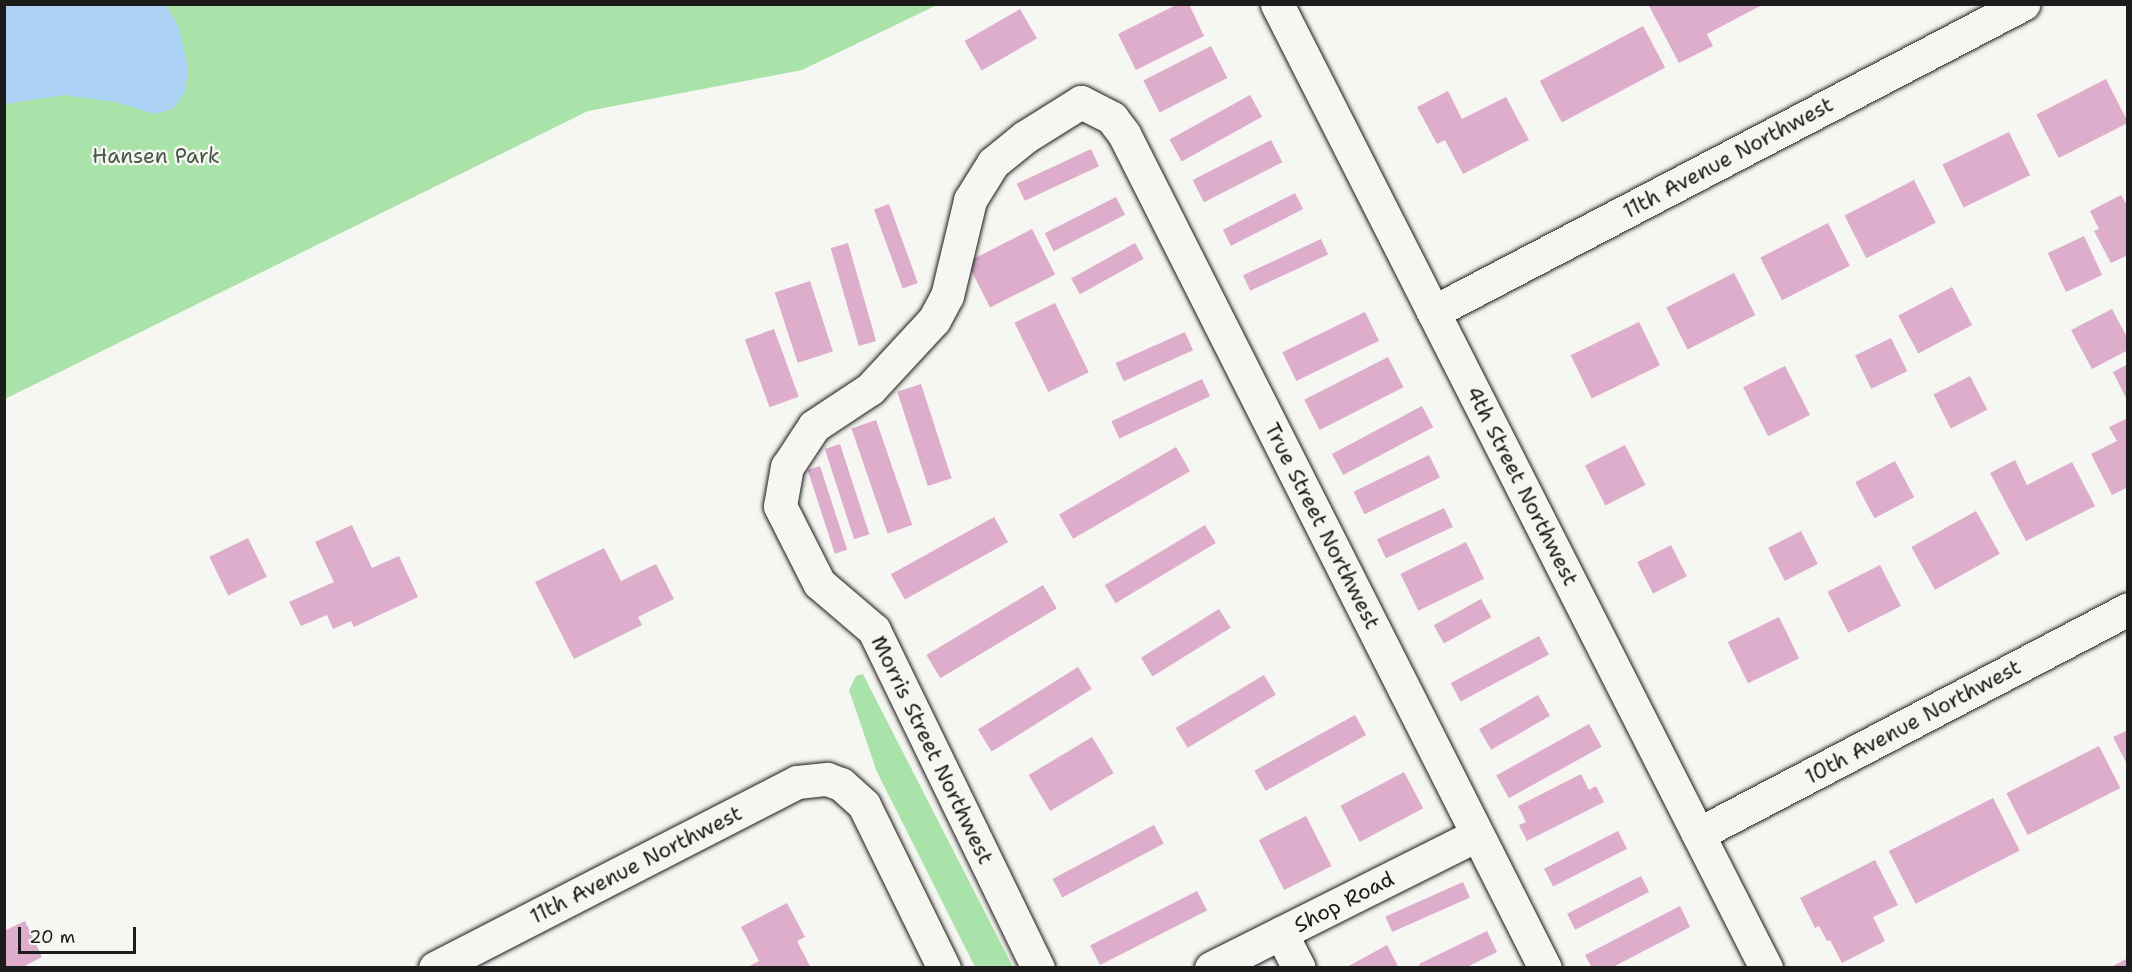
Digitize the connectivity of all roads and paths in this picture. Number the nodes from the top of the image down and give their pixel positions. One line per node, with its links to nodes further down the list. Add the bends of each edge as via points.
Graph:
1 (1277, 4): 4 (street, 4th Street Northwest)
2 (2023, 4): 4 (street, 11th Avenue Northwest)
3 (1081, 102): 7 (street, True Street Northwest, via 1112,118 1124,134); 11 (street, Morris Street Northwest, via 1025,137 993,164 970,200 947,296 934,320 870,389 814,426 787,467 780,507 819,583 874,630)
4 (1433, 312): 6 (street, 4th Street Northwest)
5 (2127, 609): 6 (street, 10th Avenue Northwest)
6 (1698, 834): 15 (street, 4th Street Northwest)
7 (1477, 835): 8 (street, Shop Road); 14 (street, True Street Northwest)
8 (1281, 933): 12 (street, Shop Road); 13 (street)
9 (435, 968): 10 (street, 11th Avenue Northwest, via 797,782 827,778 841,784 864,805)
10 (944, 968)
11 (1038, 968)
12 (1211, 968)
13 (1299, 968)
14 (1545, 968)
15 (1766, 968)

